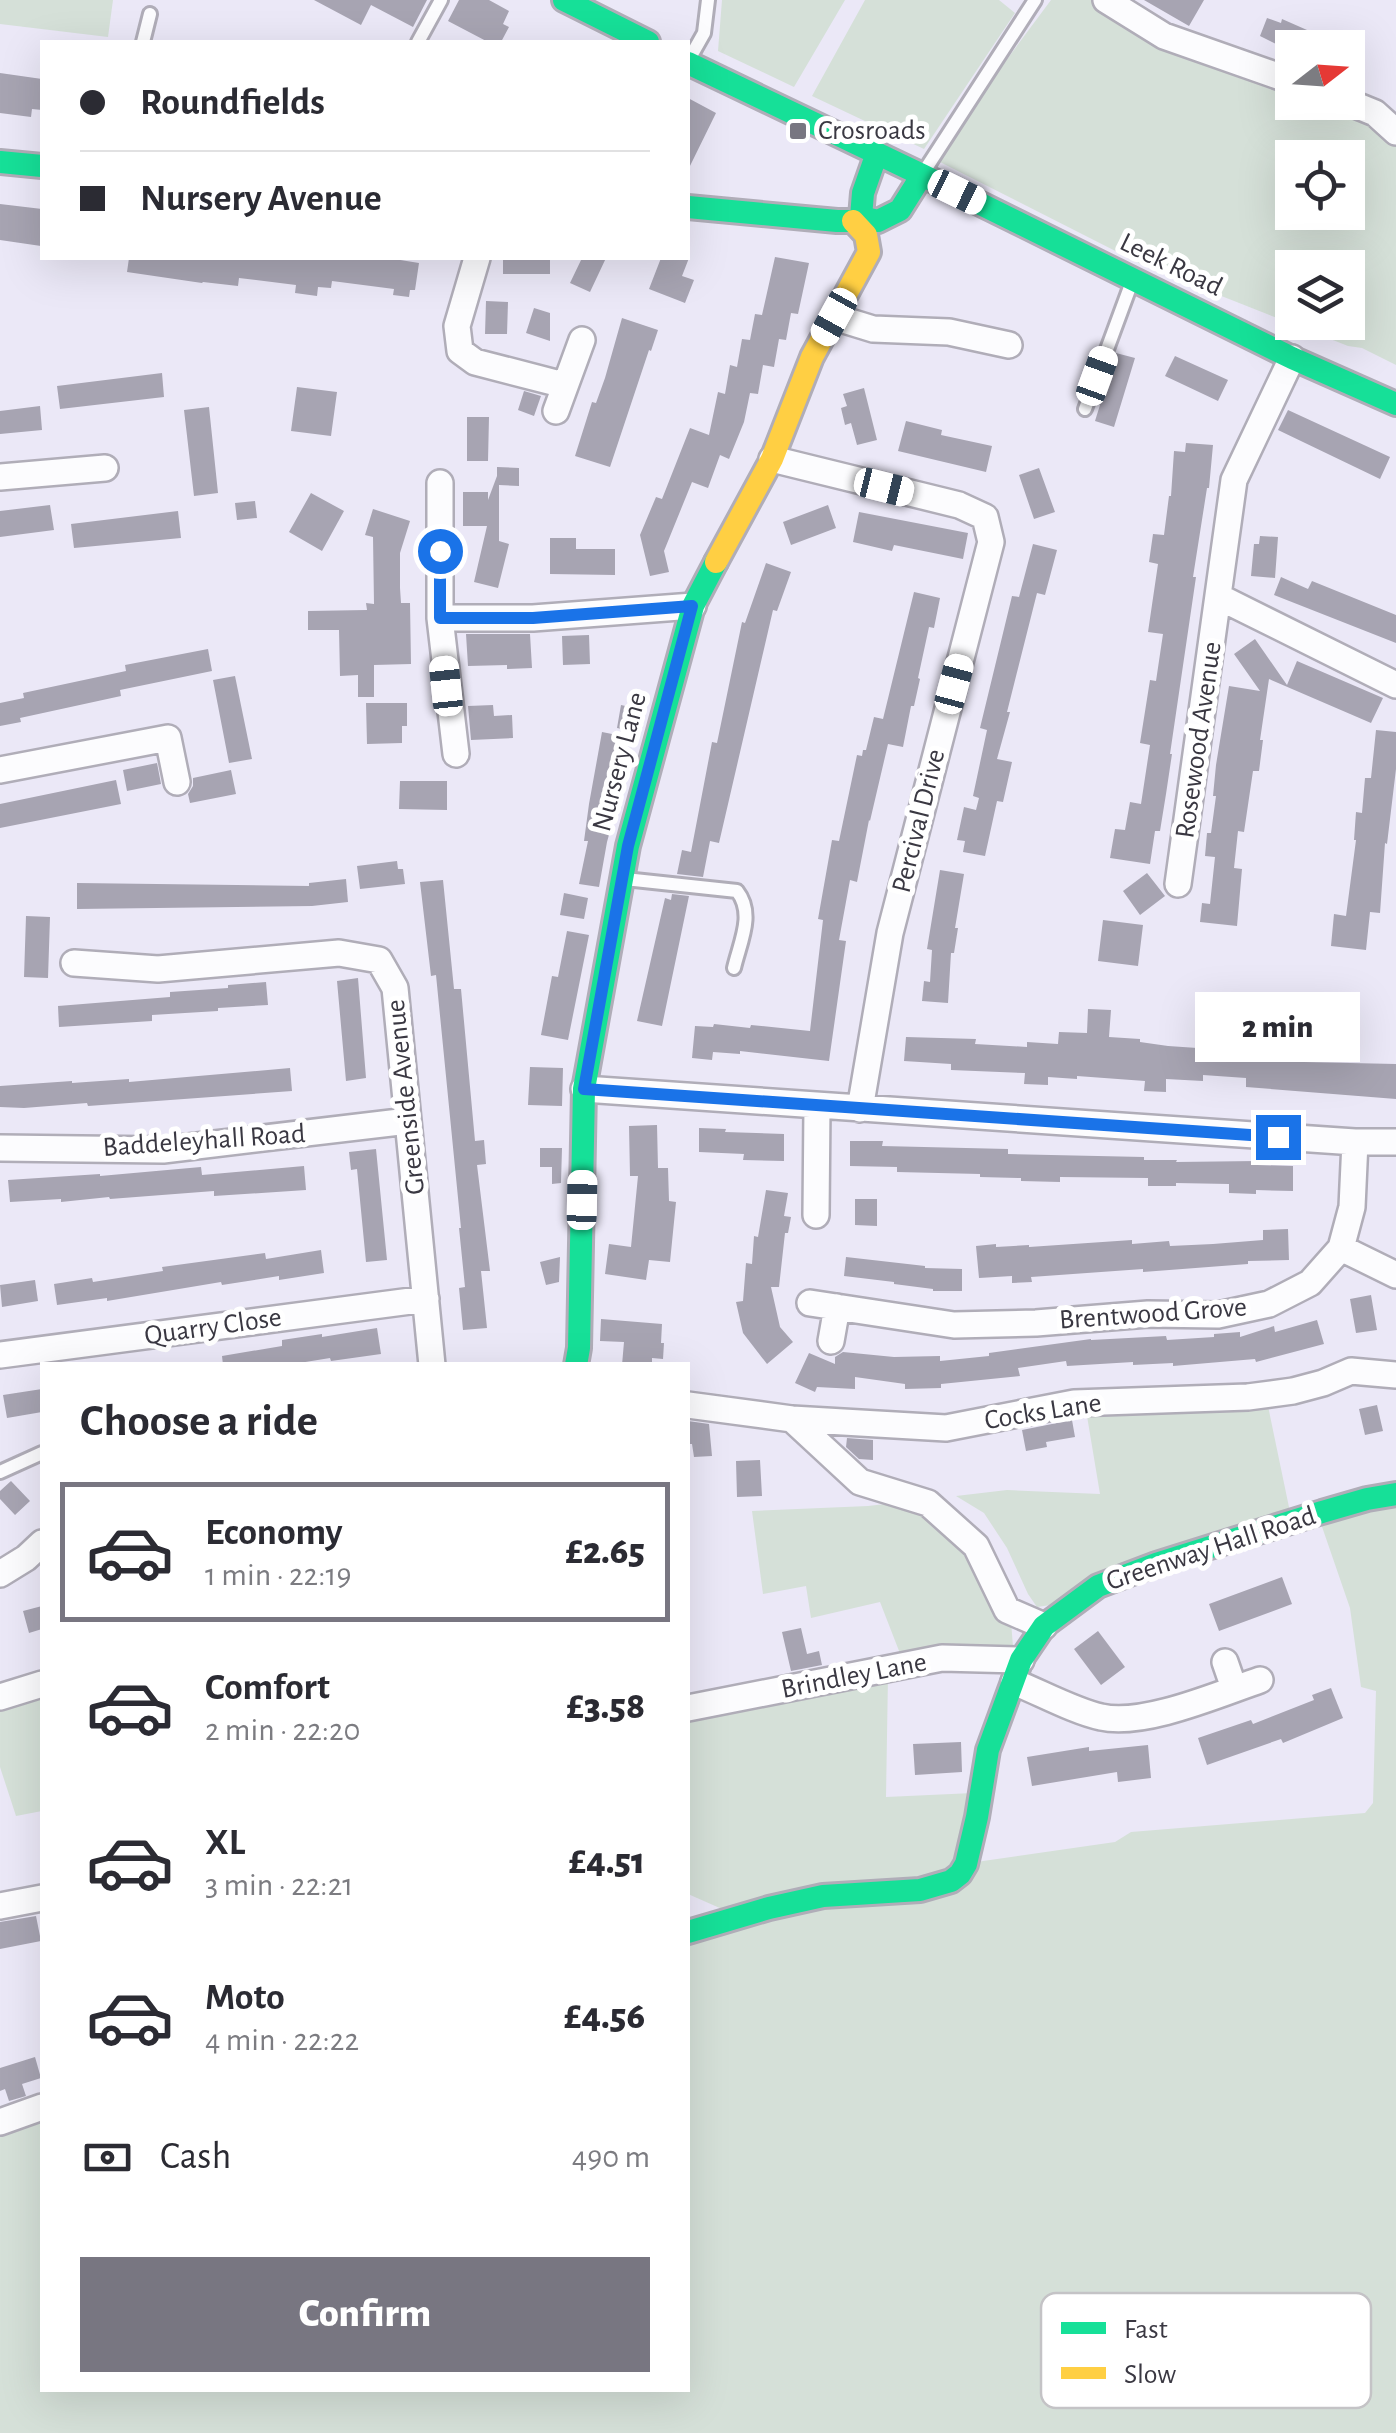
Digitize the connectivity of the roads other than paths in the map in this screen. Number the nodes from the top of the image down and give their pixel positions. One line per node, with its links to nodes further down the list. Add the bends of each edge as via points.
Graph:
1 (441, 0): 9 (lane)
2 (564, 0): 6 (main road)
3 (708, 0): 11 (lane, via 704,33)
4 (1035, 0): 19 (lane)
5 (1106, 0): 13 (street, via 1164,36)
6 (597, 7): 10 (main road)
7 (150, 14): 8 (lane)
8 (144, 40)
9 (419, 40)
10 (645, 40)
11 (690, 59)
12 (690, 64): 16 (main road, Leek Road)
13 (1275, 74)
14 (1365, 109): 15 (street)
15 (1396, 132)
16 (877, 154): 19 (main road, Leek Road); 21 (main road)
17 (0, 162): 18 (main road)
18 (40, 166)
19 (922, 175): 21 (main road, via 900,210 878,222); 23 (main road, Leek Road)
20 (690, 207): 21 (main road)
21 (857, 219): 24 (main road, Nursery Lane, via 869,252)
22 (477, 260): 28 (street, via 457,326 460,351 476,362)
23 (1133, 280): 27 (main road, Leek Road); 30 (lane)
24 (834, 317): 26 (street, via 873,330 949,332); 32 (main road, Nursery Lane)
25 (582, 340): 28 (street)
26 (1009, 345)
27 (1292, 358): 29 (main road, Leek Road); 36 (street, Rosewood Avenue, via 1234,480)
28 (564, 386): 31 (street)
29 (1396, 404)
30 (1085, 409)
31 (556, 411)
32 (772, 459): 37 (main road, Nursery Lane); 49 (street, Percival Drive, via 960,505 985,517 991,542 890,933)
33 (105, 468): 34 (street)
34 (0, 477)
35 (440, 483): 38 (street)
36 (1219, 597): 39 (street, Rosewood Avenue); 44 (street, Rosewood Avenue)
37 (692, 606): 38 (street); 43 (main road, Nursery Lane)
38 (440, 618): 40 (street)
39 (1396, 684)
40 (456, 754)
41 (0, 770): 42 (street, via 168,738)
42 (177, 782)
43 (622, 879): 46 (lane, via 736,891 747,916); 47 (main road, Nursery Lane)
44 (1178, 884)
45 (74, 963): 50 (street, Greenside Avenue, via 158,969 340,953 379,960 395,988)
46 (734, 968)
47 (584, 1089): 48 (street); 63 (main road, Nursery Lane)
48 (817, 1106): 49 (street); 54 (street)
49 (860, 1109): 51 (street)
50 (408, 1121): 53 (street, Baddeleyhall Road, via 163,1150); 57 (street, Greenside Avenue)
51 (1355, 1142): 52 (street); 55 (street)
52 (1396, 1142)
53 (0, 1148)
54 (816, 1215)
55 (1342, 1248): 56 (street); 59 (street, Brentwood Grove, via 1310,1283 1269,1304 1218,1316 954,1325)
56 (1396, 1275)
57 (426, 1299): 61 (street, Quarry Close); 62 (street, Greenside Avenue)
58 (810, 1303): 59 (street, Brentwood Grove)
59 (837, 1307): 60 (street)
60 (831, 1342)
61 (0, 1356)
62 (432, 1362)
63 (577, 1362)
64 (1396, 1374): 66 (street, Cocks Lane, via 1351,1371 1293,1391 1248,1397 1074,1402 946,1428)
65 (690, 1405): 66 (street, Cocks Lane)
66 (792, 1419): 72 (street, via 860,1482 928,1503 976,1546 1007,1610)
67 (40, 1453): 68 (lane)
68 (0, 1472)
69 (1396, 1494): 72 (main road, Greenway Hall Road, via 1112,1580)
70 (40, 1545): 71 (street)
71 (0, 1574)
72 (1044, 1626): 74 (main road, Greenway Hall Road)
73 (1225, 1662): 77 (street)
74 (1018, 1671): 77 (street, via 1100,1717 1127,1720); 79 (street, Brindley Lane, via 942,1658); 82 (main road, Greenway Hall Road, via 988,1750 960,1874 920,1890 823,1896)
75 (1260, 1680): 77 (street)
76 (40, 1685): 78 (street)
77 (1234, 1688)
78 (0, 1697)
79 (690, 1708)
80 (40, 1898): 81 (street)
81 (0, 1906)
82 (690, 1931)
83 (40, 2108): 84 (street)
84 (0, 2122)

